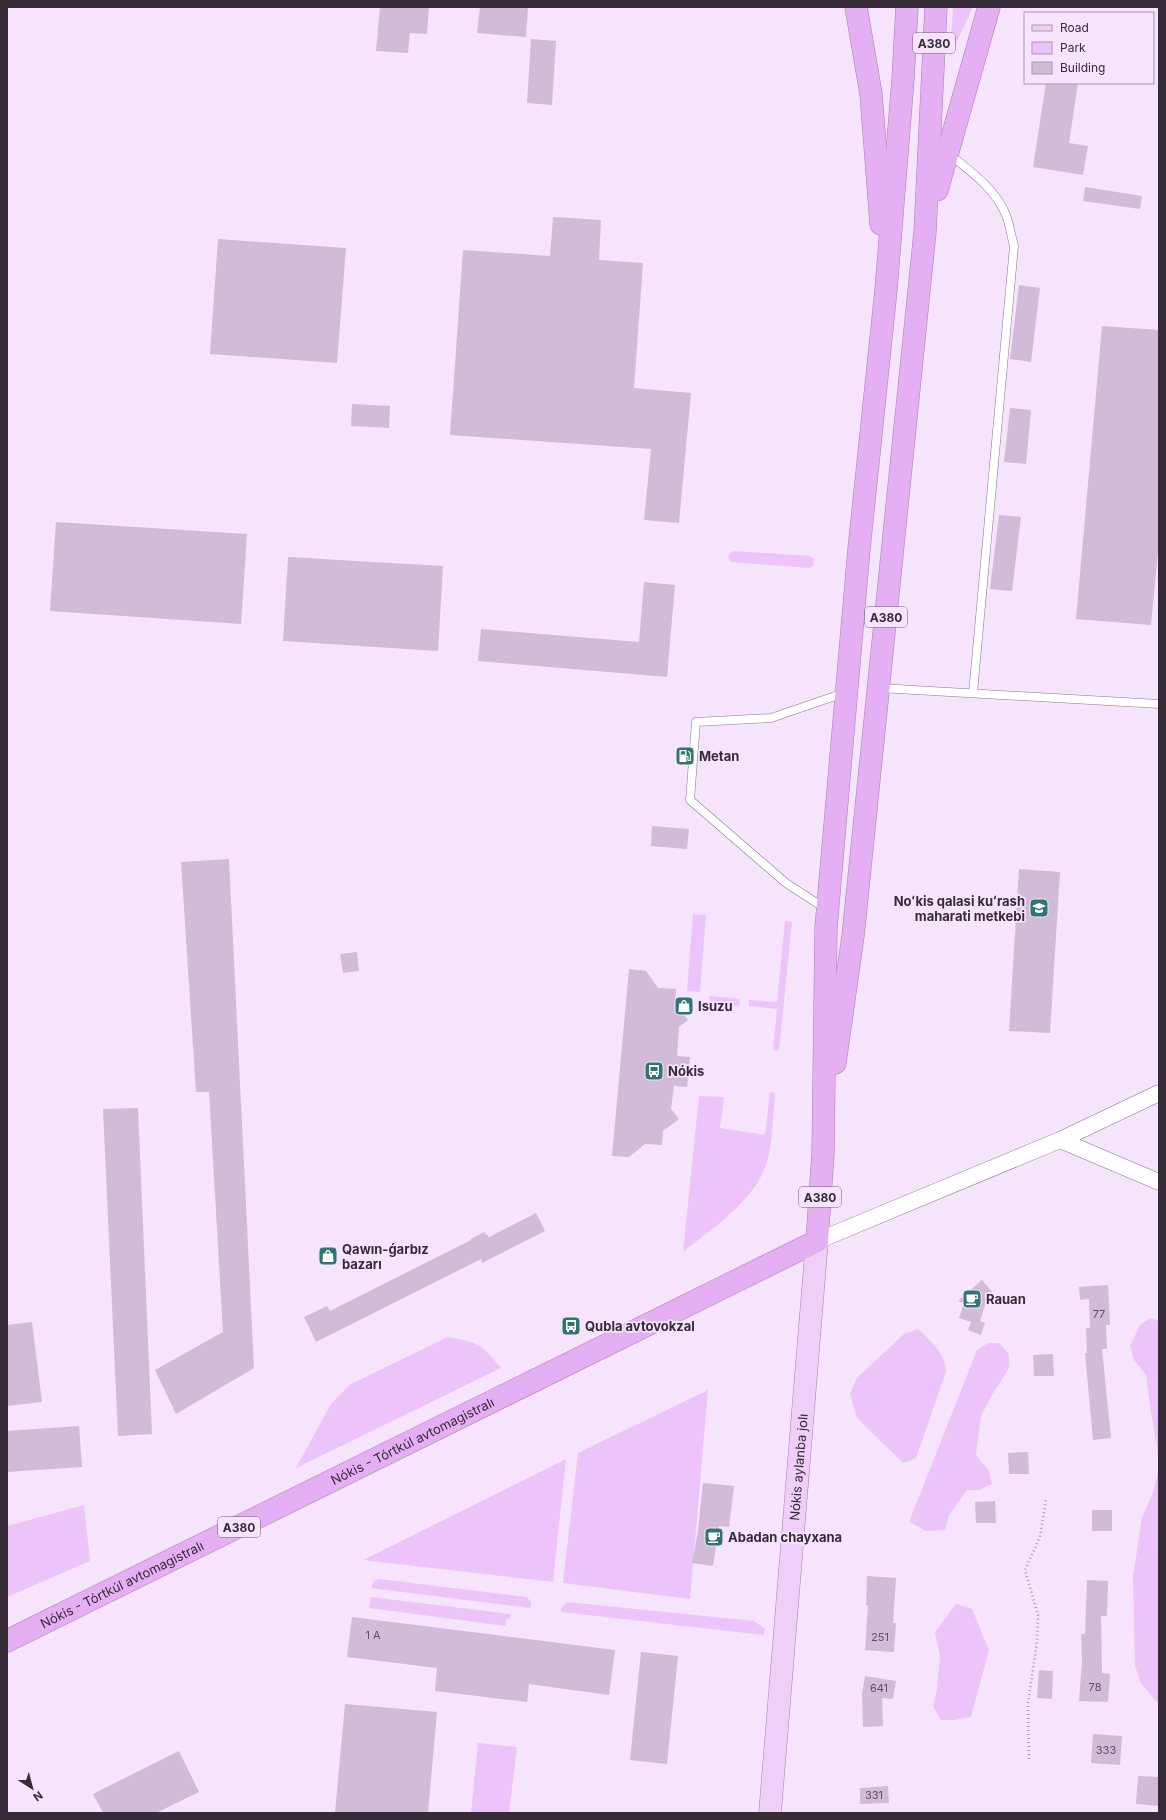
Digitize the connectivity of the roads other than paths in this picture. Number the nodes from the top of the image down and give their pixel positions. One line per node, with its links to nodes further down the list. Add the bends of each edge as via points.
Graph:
1 (856, 7): 7 (highway, via 871,94)
2 (907, 7): 7 (highway, A380, via 904,79)
3 (936, 7): 6 (highway, A380)
4 (989, 7): 5 (highway)
5 (947, 152): 6 (highway); 10 (lane, via 982,180 996,196 1006,216 1014,246)
6 (926, 232): 8 (highway, A380)
7 (886, 290): 9 (highway, A380, via 858,549)
8 (879, 688): 10 (lane); 15 (highway, A380, via 854,936)
9 (847, 692): 12 (highway, A380); 12 (lane, via 771,718 696,722 690,800 786,883)
10 (973, 693): 11 (lane)
11 (1159, 704)
12 (827, 910): 15 (highway, A380)
13 (1159, 1093): 14 (street)
14 (1060, 1140): 16 (street); 17 (street)
15 (822, 1153): 17 (highway, A380)
16 (1159, 1182)
17 (817, 1241): 18 (highway, Nókis - Tórtkúl avtomagistralı / A380); 19 (main road, Nókis aylanba jolı)
18 (7, 1641)
19 (770, 1813)

